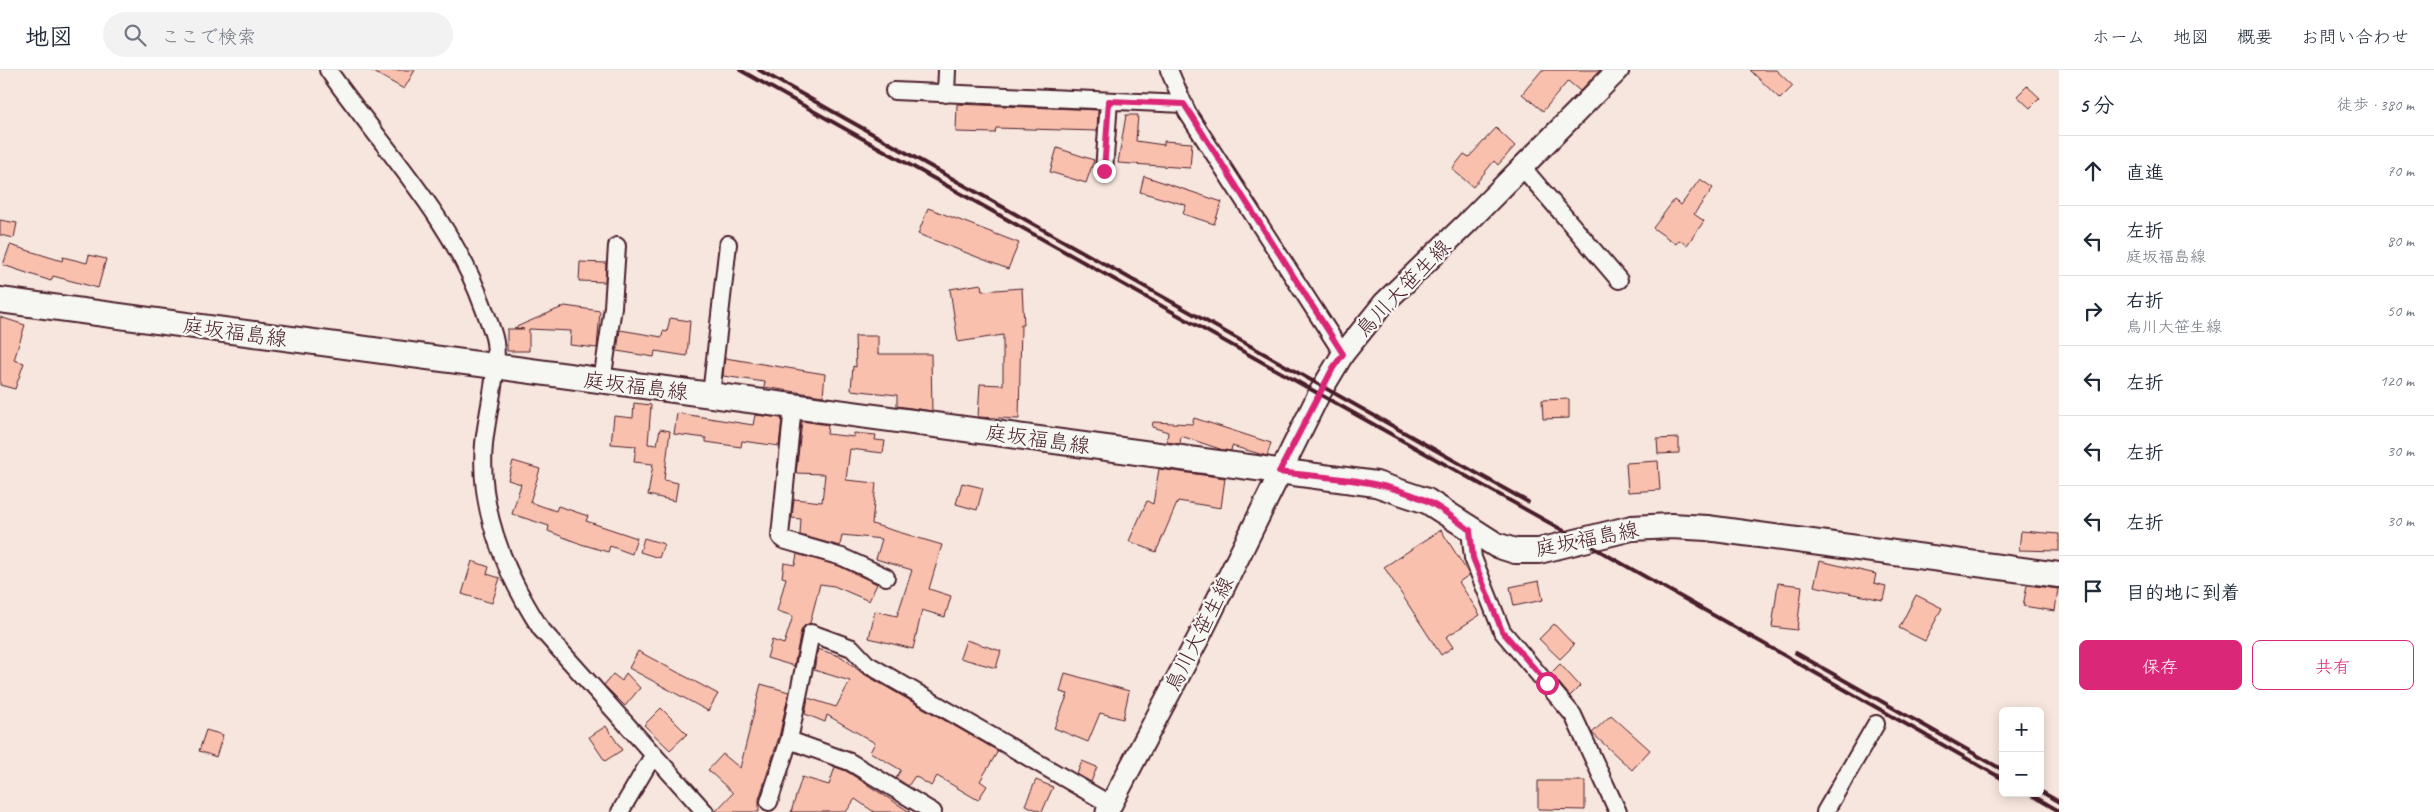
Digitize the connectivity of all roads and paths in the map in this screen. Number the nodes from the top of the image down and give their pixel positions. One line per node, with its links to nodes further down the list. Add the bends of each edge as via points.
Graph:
1 (328, 70): 16 (street, via 447,229 461,254 495,342)
2 (947, 70): 6 (street)
3 (1169, 70): 8 (street)
4 (1618, 70): 9 (street, 鳥川大笹生線)
5 (894, 91): 6 (street)
6 (946, 94): 7 (street)
7 (1109, 101): 8 (street); 10 (street)
8 (1184, 104): 15 (street)
9 (1522, 167): 13 (street); 15 (street, 鳥川大笹生線, via 1384,303)
10 (1104, 171)
11 (728, 244): 18 (street)
12 (617, 246): 17 (street, via 613,307)
13 (1618, 280)
14 (0, 300): 16 (main road, 庭坂福島線)
15 (1343, 354): 20 (street, 鳥川大笹生線)
16 (494, 367): 17 (main road, 庭坂福島線); 26 (street, via 483,480 505,558 524,603 541,628)
17 (602, 381): 18 (main road, 庭坂福島線)
18 (711, 395): 19 (main road, 庭坂福島線)
19 (793, 406): 20 (main road, 庭坂福島線); 23 (street, via 780,536 783,540 863,565)
20 (1279, 472): 21 (main road, 庭坂福島線, via 1376,484 1404,492 1427,501); 28 (street, 鳥川大笹生線, via 1200,635)
21 (1470, 530): 22 (main road, 庭坂福島線, via 1505,548 1539,551 1632,528 1707,528); 32 (street, via 1473,558 1502,631 1573,715)
22 (2059, 575)
23 (886, 577)
24 (1876, 724): 33 (street)
25 (789, 740): 27 (street); 28 (street, via 811,633 852,648 867,664); 31 (street, via 850,762)
26 (654, 754): 29 (street); 30 (street)
27 (769, 802)
28 (1109, 808)
29 (620, 812)
30 (705, 812)
31 (933, 812)
32 (1618, 812)
33 (1825, 812)

